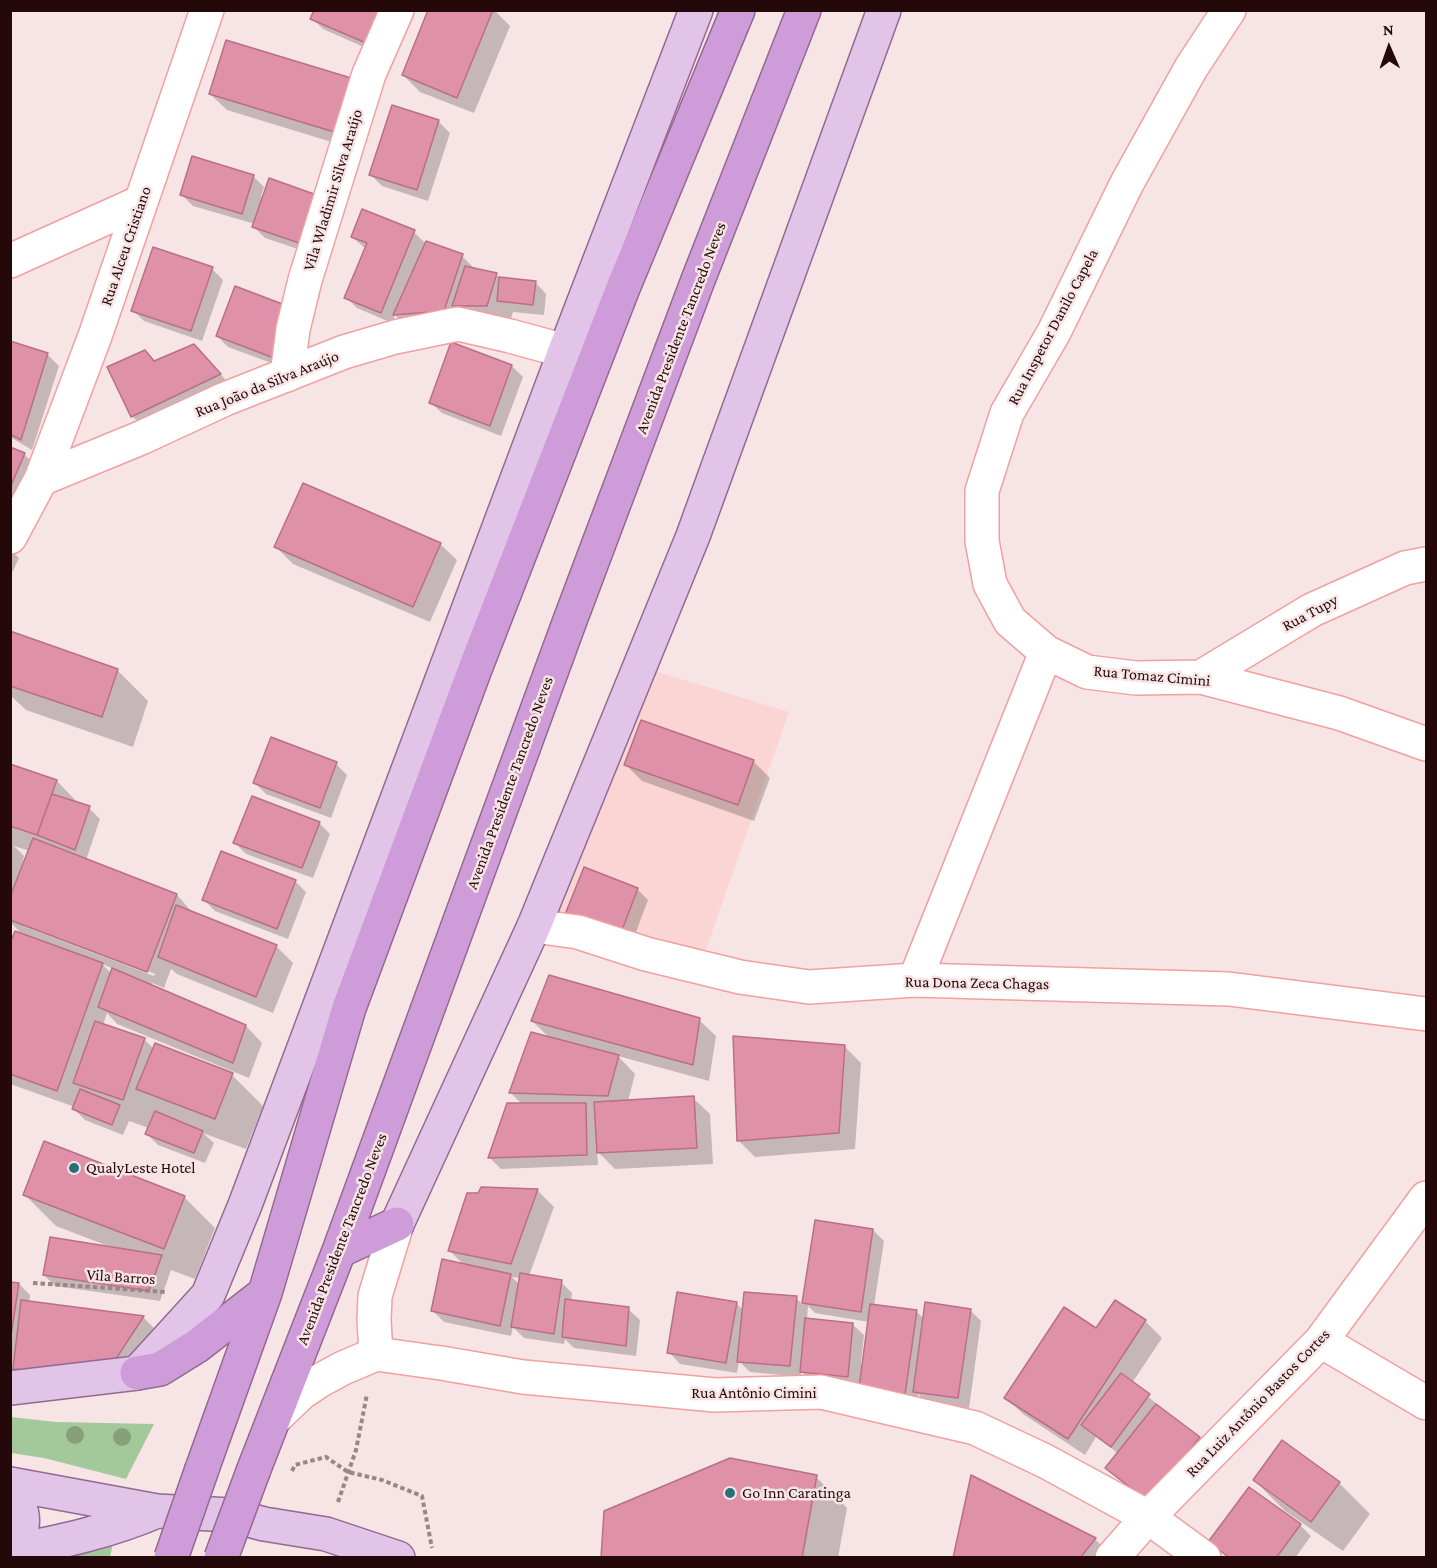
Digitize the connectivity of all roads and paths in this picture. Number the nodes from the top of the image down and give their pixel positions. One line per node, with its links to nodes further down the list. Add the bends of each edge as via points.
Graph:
1 (207, 10): 8 (street, Rua Alceu Cristiano)
2 (397, 10): 11 (street, Vila Wladimir Silva Araújo, via 369,74 305,280)
3 (696, 10): 10 (main road)
4 (738, 10): 25 (highway, via 623,288 349,1008)
5 (804, 10): 23 (highway, Avenida Presidente Tancredo Neves, via 573,612)
6 (884, 10): 18 (main road, via 693,536)
7 (1229, 10): 15 (street, Rua Inspetor Danilo Capela, via 1143,154 1054,332 1006,413 982,491 982,541 990,584 1010,621)
8 (141, 202): 9 (street); 12 (street, Rua Alceu Cristiano, via 96,336)
9 (10, 261)
10 (565, 351): 11 (street, Rua João da Silva Araújo, via 458,324 364,346); 26 (main road, via 250,1194)
11 (287, 375): 12 (street, Rua João da Silva Araújo)
12 (41, 479): 13 (street)
13 (10, 537)
14 (1426, 564): 16 (street, Rua Tupy, via 1405,568 1312,610)
15 (1046, 652): 16 (street, Rua Tomaz Cimini, via 1087,672 1136,678); 19 (street)
16 (1201, 677): 17 (street, Rua Tomaz Cimini, via 1338,713)
17 (1426, 744)
18 (534, 926): 19 (street, Rua Dona Zeca Chagas, via 578,932 740,977 809,987); 22 (main road)
19 (915, 980): 20 (street, Rua Dona Zeca Chagas, via 1229,989)
20 (1426, 1014)
21 (1426, 1198): 27 (street, Rua Luiz Antônio Bastos Cortes)
22 (397, 1224): 23 (highway); 28 (street, via 375,1296)
23 (339, 1251): 32 (highway, Avenida Presidente Tancredo Neves)
24 (33, 1283): 26 (path, Vila Barros)
25 (265, 1293): 29 (highway, via 197,1346 160,1369); 40 (highway, bridge)
26 (208, 1295): 29 (main road)
27 (1321, 1341): 31 (street); 38 (street, Rua Luiz Antônio Bastos Cortes)
28 (376, 1354): 32 (street, via 319,1381); 33 (path); 38 (street, Rua Antônio Cimini, via 523,1377 715,1395 821,1392 975,1428)
29 (137, 1373): 30 (main road)
30 (10, 1388)
31 (1426, 1403)
32 (276, 1416): 41 (highway, Avenida Presidente Tancredo Neves, bridge)
33 (348, 1472): 34 (path, via 326,1457 295,1465); 43 (path, via 422,1496)
34 (290, 1474)
35 (10, 1484): 37 (main road)
36 (10, 1490): 39 (main road, via 20,1503 23,1527)
37 (158, 1511): 39 (main road, via 84,1537); 42 (main road, via 230,1515 326,1534)
38 (1148, 1517): 44 (street, Rua Luiz Antônio Bastos Cortes); 45 (street, Rua Antônio Cimini)
39 (12, 1552)
40 (171, 1557)
41 (221, 1557)
42 (398, 1557)
43 (434, 1557)
44 (1112, 1557)
45 (1204, 1557)

